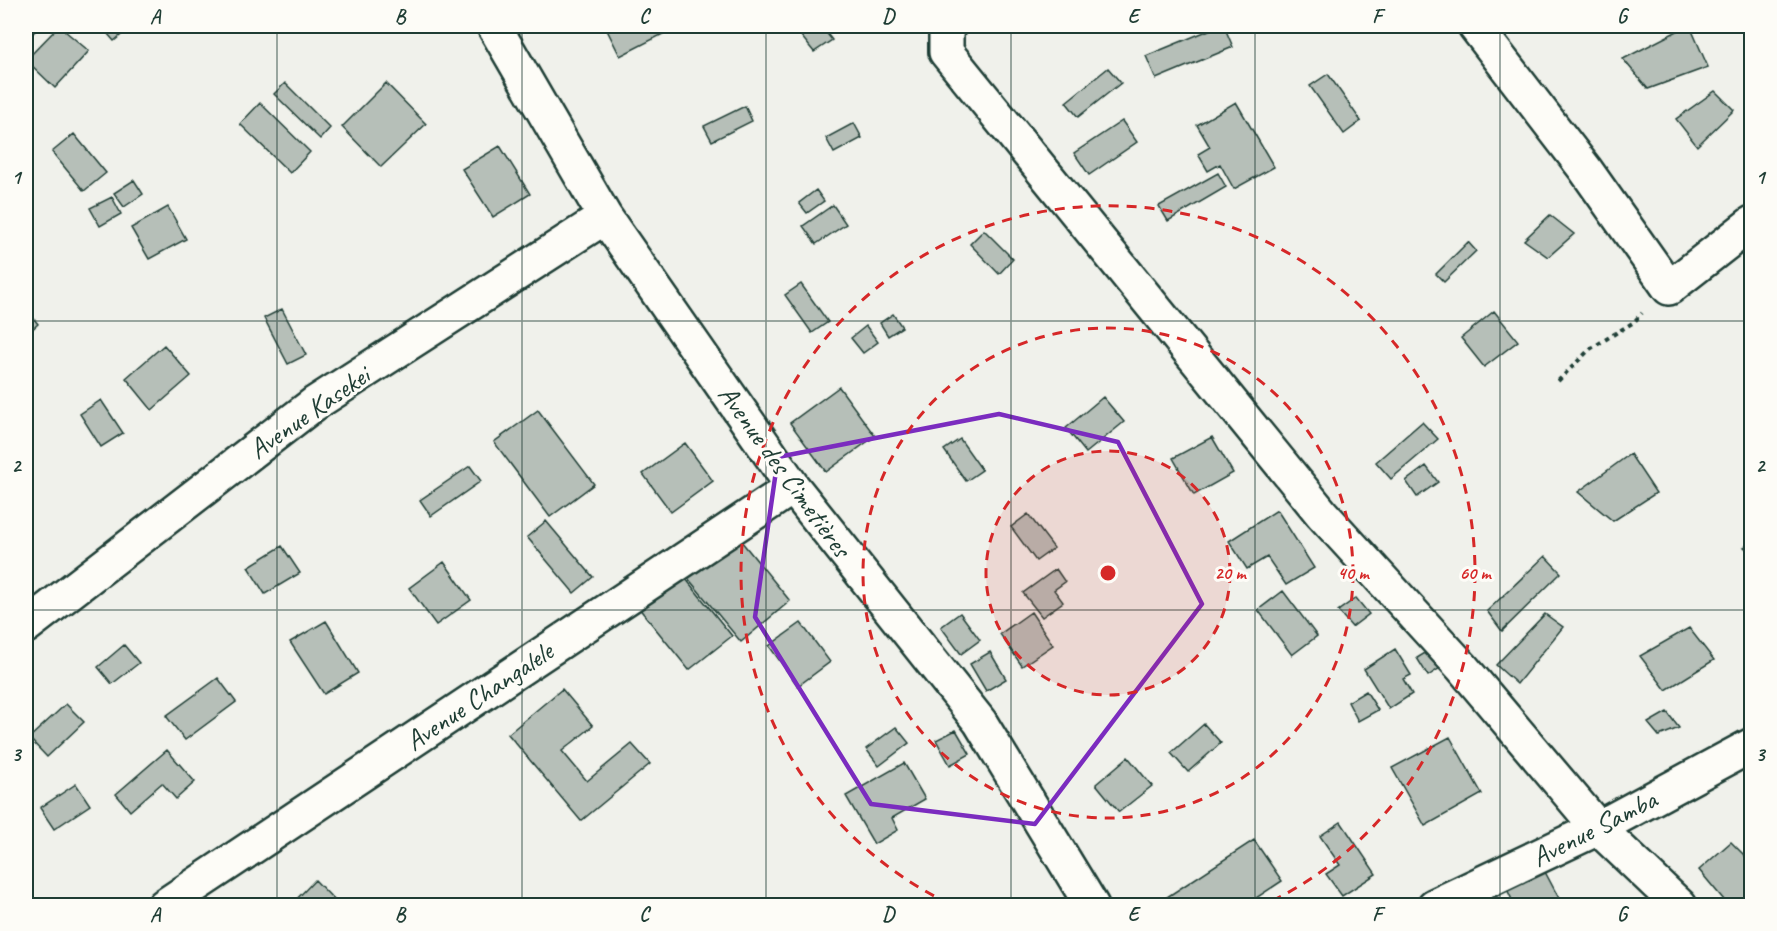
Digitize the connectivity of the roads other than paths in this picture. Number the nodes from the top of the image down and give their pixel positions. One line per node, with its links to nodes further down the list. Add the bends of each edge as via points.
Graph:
1 (494, 26): 4 (street, Avenue des Cimetières)
2 (949, 26): 9 (street, via 946,52 1322,514 1462,667)
3 (1475, 26): 5 (street, via 1585,169 1669,288)
4 (605, 217): 6 (street, Avenue des Cimetières); 7 (street, Avenue Kasekei, via 314,404)
5 (1752, 223)
6 (793, 487): 10 (street, Avenue Changalele); 11 (street, Avenue des Cimetières, via 980,722)
7 (26, 626)
8 (1752, 745): 9 (street, Avenue Samba)
9 (1598, 828): 12 (street, Avenue Samba); 13 (street)
10 (164, 906)
11 (1092, 906)
12 (1434, 906)
13 (1680, 906)

